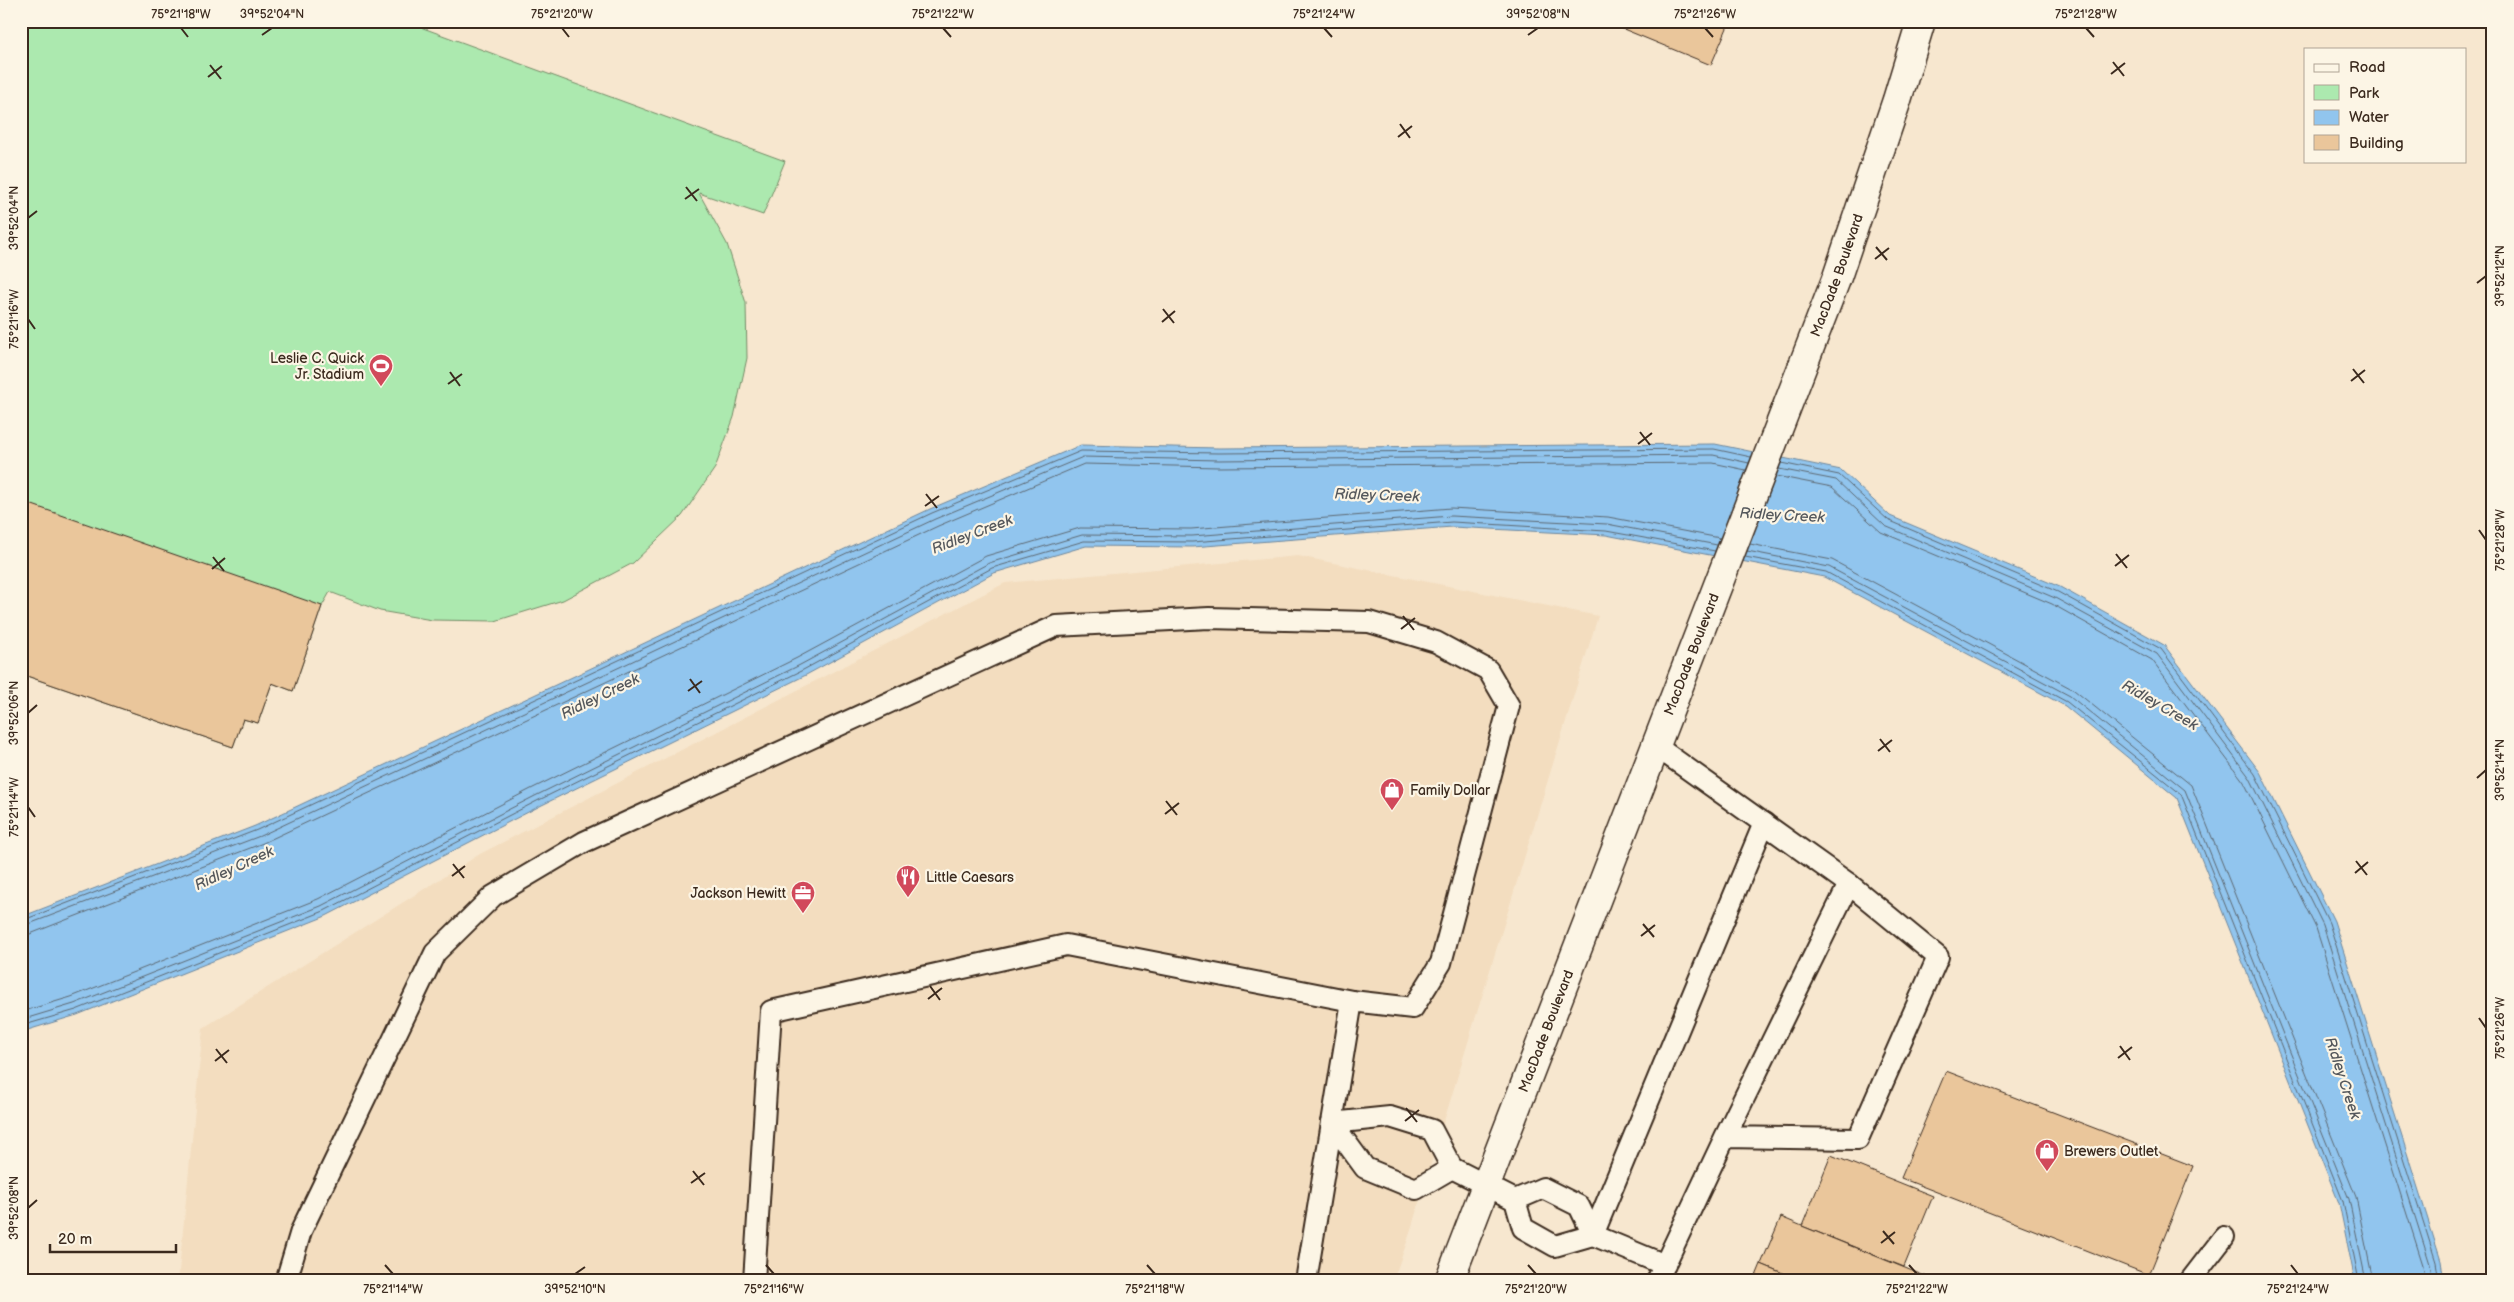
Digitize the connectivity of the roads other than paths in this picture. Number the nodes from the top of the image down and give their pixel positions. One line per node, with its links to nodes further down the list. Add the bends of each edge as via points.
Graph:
1 (1921, 21): 2 (main road, MacDade Boulevard, via 1898,100 1837,277)
2 (1657, 748): 3 (lane); 9 (main road, MacDade Boulevard)
3 (1764, 824): 4 (lane); 11 (lane)
4 (1849, 884): 7 (lane); 7 (lane, via 1938,957 1858,1139)
5 (1352, 1000): 6 (lane); 14 (lane, via 1413,1008 1441,963 1509,706 1488,670 1436,642 1369,622 1208,618 1056,626 584,842 493,896 435,953 301,1230); 15 (lane, via 1066,945 770,1011)
6 (1332, 1124): 8 (lane, via 1390,1117 1432,1130); 8 (lane, via 1365,1168 1416,1189); 16 (lane)
7 (1725, 1137): 13 (lane)
8 (1452, 1168): 9 (lane)
9 (1486, 1186): 10 (lane); 17 (main road, MacDade Boulevard)
10 (1515, 1200): 11 (lane, via 1543,1188 1579,1206); 11 (lane, via 1524,1228 1555,1246)
11 (1593, 1235): 13 (lane)
12 (2224, 1237): 18 (lane)
13 (1661, 1273)
14 (286, 1281)
15 (754, 1281)
16 (1306, 1281)
17 (1449, 1281)
18 (2190, 1281)

